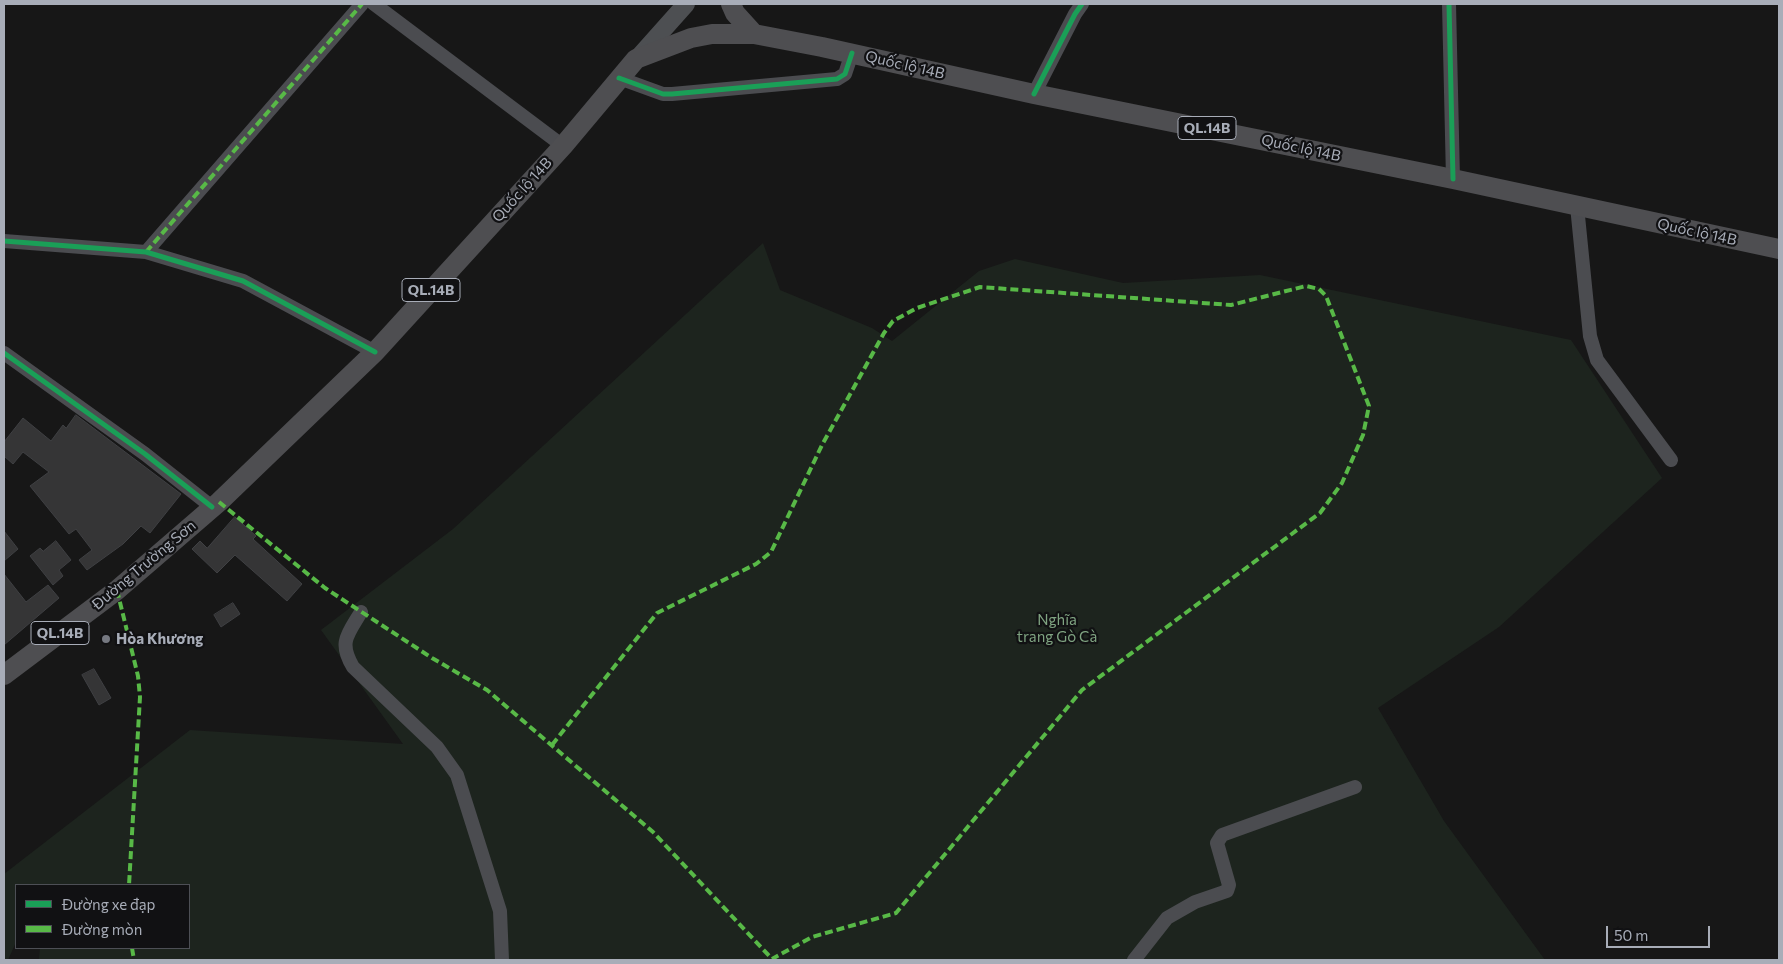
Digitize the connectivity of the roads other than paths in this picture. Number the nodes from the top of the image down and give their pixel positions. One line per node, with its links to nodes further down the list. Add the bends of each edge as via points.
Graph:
1 (362, 4): 17 (street)
2 (374, 4): 12 (street)
3 (686, 4): 9 (main road)
4 (731, 4): 7 (highway)
5 (1082, 4): 11 (street)
6 (1449, 4): 13 (street)
7 (754, 34): 8 (highway, Quốc lộ 14B / QL.14B); 9 (highway, Quốc lộ 14B / QL.14B, via 712,34 690,38)
8 (852, 53): 10 (street, via 845,74 837,79 663,94); 11 (highway, Quốc lộ 14B / QL.14B)
9 (636, 59): 10 (highway, Quốc lộ 14B / QL.14B)
10 (619, 78): 12 (highway, Quốc lộ 14B / QL.14B)
11 (1034, 94): 13 (highway, Quốc lộ 14B / QL.14B)
12 (563, 146): 18 (highway, Quốc lộ 14B / QL.14B)
13 (1453, 179): 14 (highway, Quốc lộ 14B / QL.14B)
14 (1576, 206): 16 (highway, Quốc lộ 14B / QL.14B); 20 (street, via 1590,336 1597,360)
15 (4, 242): 17 (street)
16 (1779, 250)
17 (146, 252): 18 (street, via 242,281)
18 (375, 352): 21 (highway, Quốc lộ 14B / QL.14B)
19 (4, 353): 21 (street, via 145,454)
20 (1671, 460)
21 (212, 507): 23 (highway, Đường Trường Sơn / QL.14B, via 117,590)
22 (361, 612): 25 (street, via 346,637 346,655 353,667 437,748 457,775 500,911)
23 (4, 676)
24 (1355, 787): 26 (street, via 1222,835 1218,843 1229,885 1227,891 1195,902 1167,918)
25 (502, 960)
26 (1134, 960)

